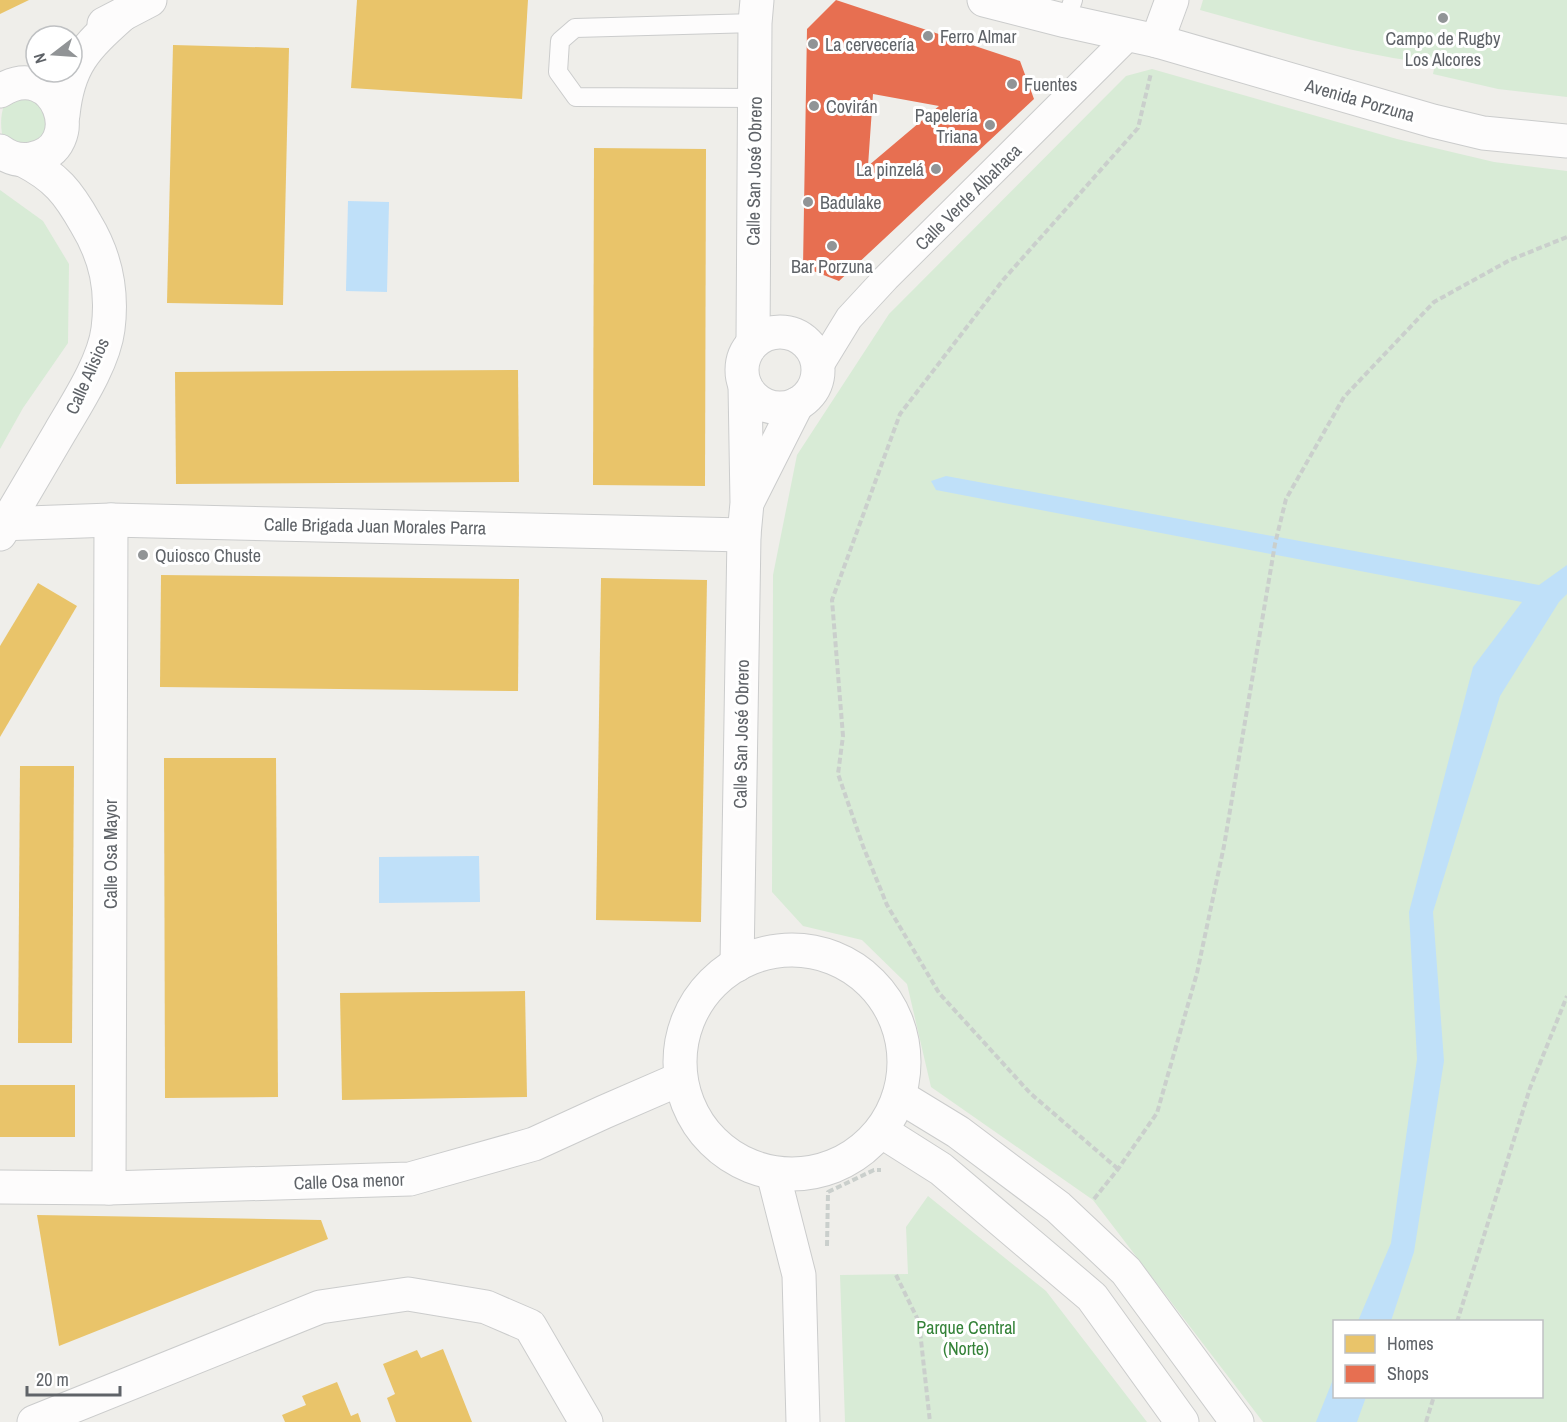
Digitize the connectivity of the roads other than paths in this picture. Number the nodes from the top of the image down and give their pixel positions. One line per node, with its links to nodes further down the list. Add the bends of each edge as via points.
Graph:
1 (984, 0): 4 (street, Avenida Porzuna)
2 (1172, 0): 7 (street, Calle Verde Albahaca)
3 (136, 7): 6 (street); 10 (street, via 102,32 73,70 65,89)
4 (1069, 10): 7 (street, Avenida Porzuna)
5 (756, 12): 9 (street, Calle San José Obrero); 9 (lane, via 575,28 560,40 558,72 576,97)
6 (84, 36)
7 (1146, 48): 11 (street, Avenida Porzuna, via 1483,133); 14 (street, Calle Verde Albahaca, via 864,302 849,318)
8 (20, 82): 10 (street, via 46,89)
9 (755, 98): 13 (street, Calle San José Obrero)
10 (63, 116): 12 (street, via 60,138 45,154 34,159)
11 (1567, 141)
12 (7, 155): 19 (street, Calle Alisios, via 44,171 73,202 106,265 110,296 108,331 95,368)
13 (753, 342): 14 (street, via 768,333 786,331 802,338 814,351); 15 (street, via 744,355 741,370)
14 (819, 368): 16 (street, via 809,396)
15 (745, 385): 16 (street, via 753,398 767,406); 17 (street, Calle San José Obrero)
16 (797, 404): 17 (street, Calle San José Obrero)
17 (747, 503): 20 (street, Calle San José Obrero)
18 (111, 520): 19 (street, Calle Brigada Juan Morales Parra); 20 (street, Calle Brigada Juan Morales Parra); 27 (street, Calle Osa Mayor)
19 (2, 527)
20 (744, 536): 21 (street, Calle San José Obrero)
21 (737, 965): 22 (street, via 725,971 698,1000 684,1030); 23 (street, via 758,954 797,950 838,960 871,982 894,1014 903,1044)
22 (680, 1079): 25 (street, via 692,1116 717,1148); 27 (street, Calle Osa menor, via 534,1144 410,1179)
23 (899, 1096): 24 (street); 32 (street, via 958,1132 1058,1207 1126,1271)
24 (880, 1131): 25 (street, via 873,1141 826,1171 787,1176); 31 (street, via 940,1169 1092,1297)
25 (772, 1173): 30 (street, via 799,1275)
26 (0, 1186): 27 (street, Calle Osa menor)
27 (109, 1188)
28 (34, 1422): 29 (street, via 320,1306 408,1294 486,1307 530,1326)
29 (586, 1422)
30 (803, 1422)
31 (1182, 1422)
32 (1237, 1422)

